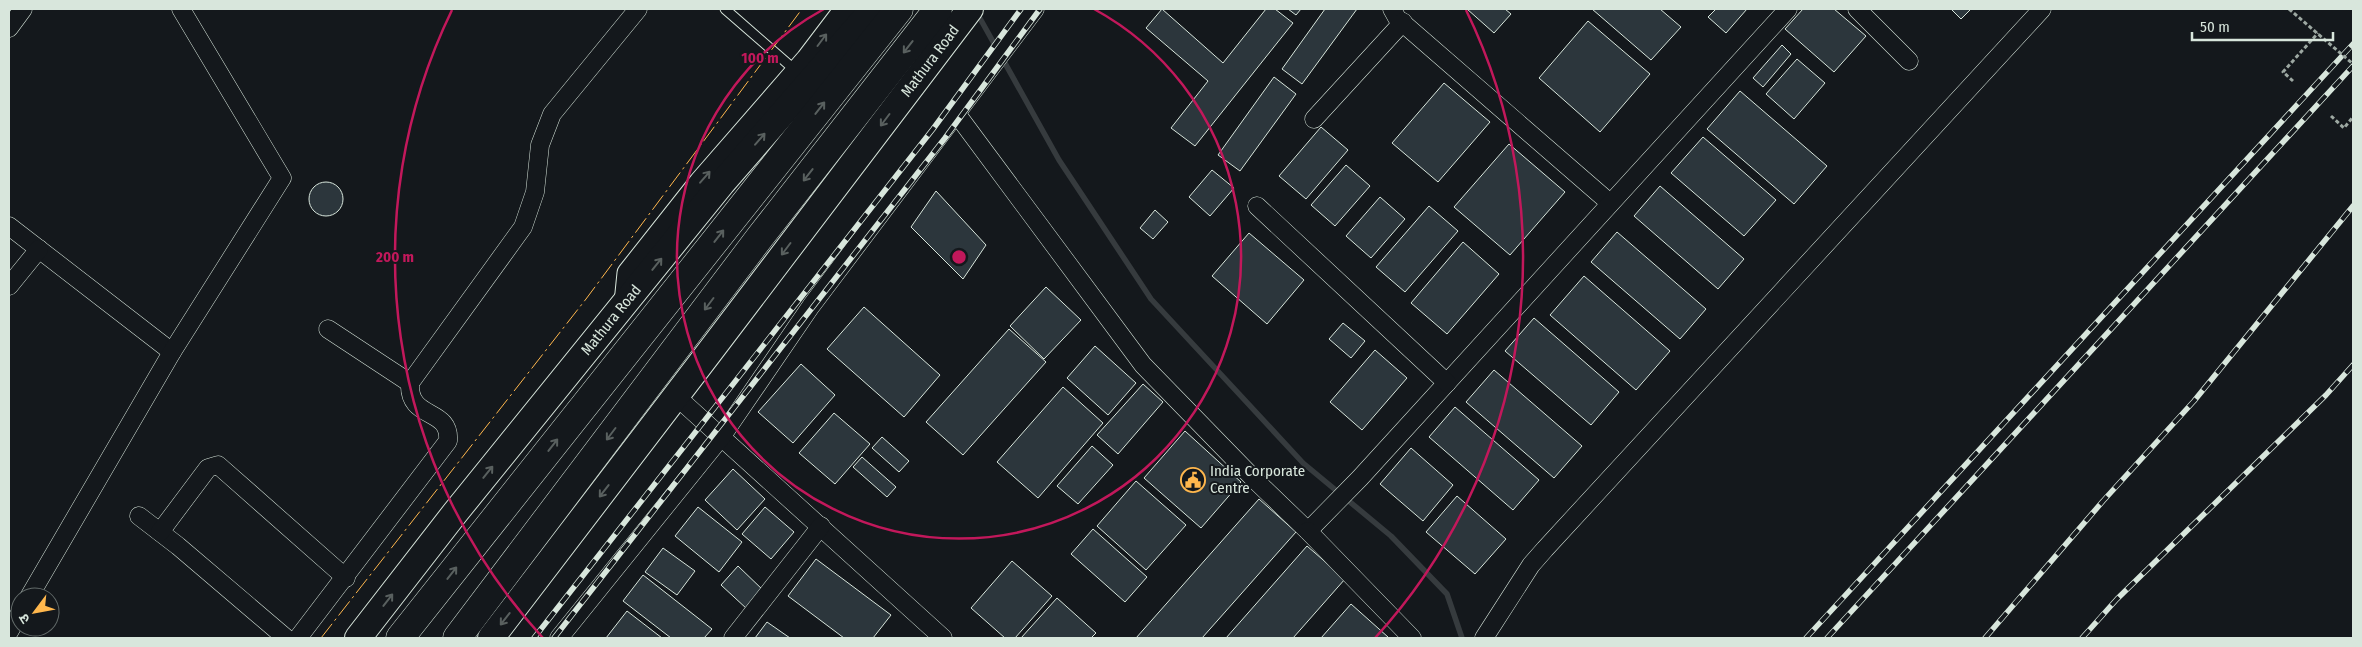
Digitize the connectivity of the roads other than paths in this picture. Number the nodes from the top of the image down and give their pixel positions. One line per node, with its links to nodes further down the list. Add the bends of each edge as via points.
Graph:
1 (23, 9): 15 (street)
2 (181, 9): 27 (street, via 282,178)
3 (638, 9): 28 (street, via 552,114 540,145 535,192 523,227)
4 (725, 9): 17 (lane)
5 (845, 9): 17 (street, one-way to 5)
6 (873, 9): 25 (main road, Mathura Road, one-way to 6, via 722,183)
7 (899, 9): 42 (highway, one-way to 7)
8 (938, 9): 43 (highway, Mathura Road, one-way to 43, via 760,236)
9 (1035, 9): 18 (street)
10 (1788, 9): 20 (street)
11 (1856, 9): 16 (street)
12 (2042, 9): 48 (street, via 1544,549)
13 (969, 10): 30 (main road, Mathura Road, one-way to 30)
14 (1397, 15): 19 (street); 20 (street)
15 (9, 28)
16 (1909, 61)
17 (796, 72): 25 (street, one-way to 17, via 628,273 700,182)
18 (956, 113): 31 (street, via 811,306); 34 (street, via 1143,365)
19 (1314, 119)
20 (1610, 203): 29 (street)
21 (1257, 206): 29 (street)
22 (9, 226): 23 (street)
23 (39, 249): 24 (street); 27 (street)
24 (9, 286)
25 (625, 303): 41 (main road, Mathura Road, one-way to 25)
26 (328, 330): 28 (street)
27 (172, 352): 37 (street)
28 (410, 383): 36 (street, via 411,399 446,425 448,441)
29 (1446, 383): 34 (street)
30 (677, 396): 31 (street); 44 (main road, Mathura Road, one-way to 44)
31 (722, 436): 33 (street); 45 (street)
32 (139, 516): 35 (street)
33 (821, 526): 38 (street); 46 (street)
34 (1308, 531): 47 (street)
35 (160, 532): 36 (street, via 208,468 218,465); 39 (street)
36 (346, 578): 40 (street)
37 (35, 587)
38 (933, 635)
39 (286, 638)
40 (298, 638)
41 (358, 638)
42 (400, 638)
43 (457, 638)
44 (490, 638)
45 (559, 638)
46 (734, 638)
47 (1412, 638)
48 (1484, 638)

